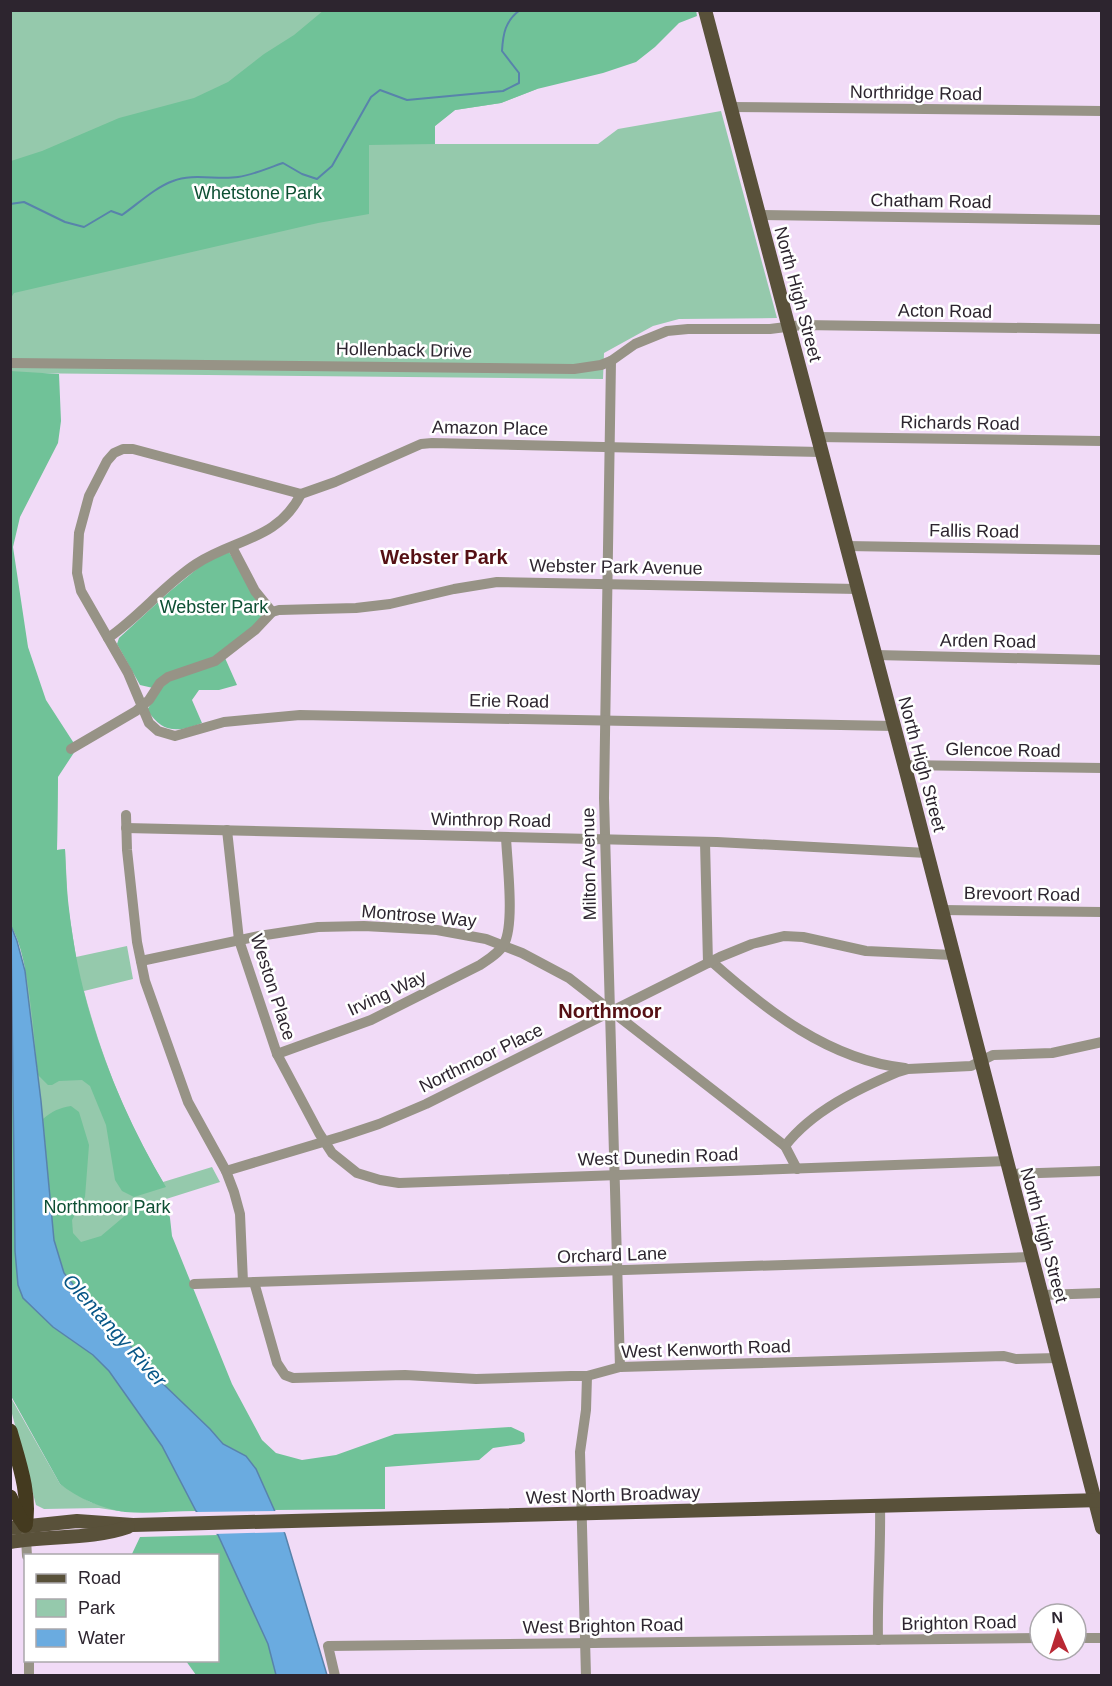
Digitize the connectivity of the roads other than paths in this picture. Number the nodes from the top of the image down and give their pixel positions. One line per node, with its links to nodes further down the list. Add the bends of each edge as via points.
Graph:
1 (705, 10): 2 (main road, North High Street)
2 (730, 108): 3 (street, Northridge Road); 4 (main road, North High Street)
3 (1101, 111)
4 (759, 215): 5 (street, Chatham Road); 6 (main road, North High Street)
5 (1101, 220)
6 (788, 327): 7 (street, Acton Road); 8 (street, Hollenback Drive, via 667,331 635,344); 10 (main road, North High Street)
7 (1101, 329)
8 (611, 361): 9 (street, Hollenback Drive, via 574,369); 12 (street, Milton Avenue)
9 (10, 363)
10 (817, 437): 11 (street, Richards Road); 13 (main road, North High Street)
11 (1101, 441)
12 (611, 447): 13 (street, Amazon Place); 14 (street, Amazon Place, via 421,444); 18 (street, Milton Avenue)
13 (821, 452): 15 (main road, North High Street)
14 (301, 494): 16 (street, via 271,528); 21 (street, Erie Road, via 133,449 114,453 83,514 77,573 81,591)
15 (846, 546): 17 (street, Fallis Road); 19 (main road, North High Street)
16 (232, 547): 20 (street, via 255,591); 21 (street, via 197,563 133,621)
17 (1101, 550)
18 (608, 583): 19 (street, Webster Park Avenue); 20 (street, Webster Park Avenue, via 497,582 390,604); 27 (street, Milton Avenue)
19 (858, 589): 22 (main road, North High Street)
20 (272, 612): 25 (street, via 215,661 168,677)
21 (108, 638): 24 (street, Erie Road)
22 (875, 656): 23 (street, Arden Road); 28 (main road, North High Street)
23 (1101, 660)
24 (135, 688): 25 (street); 26 (street, Erie Road)
25 (153, 692): 26 (street)
26 (142, 706): 27 (street, Erie Road, via 149,723 158,731 175,736 224,722 300,715); 29 (street)
27 (605, 719): 28 (street, Erie Road); 36 (street, Milton Avenue)
28 (893, 726): 30 (main road, North High Street)
29 (71, 749)
30 (904, 765): 31 (street, Glencoe Road); 38 (main road, North High Street)
31 (1101, 768)
32 (126, 815): 33 (street)
33 (126, 828): 34 (street, Winthrop Road); 44 (street)
34 (227, 830): 35 (street, Winthrop Road); 41 (street, Weston Place)
35 (506, 837): 36 (street, Winthrop Road); 42 (street, via 509,923)
36 (605, 839): 37 (street, Winthrop Road); 46 (street, Milton Avenue)
37 (705, 842): 38 (street, Winthrop Road); 45 (street)
38 (927, 853): 39 (main road, North High Street)
39 (942, 910): 40 (street, Brevoort Road); 43 (main road, North High Street)
40 (1101, 912)
41 (239, 940): 42 (street, Montrose Way, via 318,927 364,926 437,930); 44 (street, Montrose Way); 48 (street, Weston Place)
42 (503, 945): 46 (street, Montrose Way, via 550,966); 48 (street, Irving Way, via 480,965 401,1006 338,1034)
43 (953, 955): 45 (street, Northmoor Place, via 866,951 784,936); 49 (main road, North High Street)
44 (141, 961): 55 (street, via 188,1102)
45 (709, 962): 46 (street, Northmoor Place); 50 (street, via 795,1028 845,1052)
46 (610, 1011): 51 (street, Northmoor Place, via 426,1104); 52 (street, Montrose Way); 57 (street, Milton Avenue)
47 (1101, 1042): 49 (street, via 1052,1053 993,1055)
48 (277, 1054): 51 (street, Weston Place)
49 (981, 1062): 50 (street, via 971,1066); 53 (main road, North High Street)
50 (908, 1068): 52 (street, via 839,1102 805,1124)
51 (324, 1142): 55 (street, Northmoor Place); 57 (street, West Dunedin Road, via 332,1154 357,1173 389,1182)
52 (785, 1146): 54 (street, Montrose Way)
53 (1008, 1167): 54 (street, West Dunedin Road); 56 (street, West Dunedin Road); 58 (main road, North High Street)
54 (797, 1168): 57 (street, West Dunedin Road)
55 (226, 1171): 60 (street, via 240,1214)
56 (1101, 1171)
57 (615, 1175): 59 (street, Milton Avenue)
58 (1031, 1257): 59 (street, Orchard Lane); 63 (main road, North High Street)
59 (618, 1272): 60 (street, Orchard Lane); 65 (street, Milton Avenue)
60 (249, 1282): 61 (street, Orchard Lane); 66 (street, West Kenworth Road, via 277,1363 285,1375 293,1378)
61 (194, 1284)
62 (1101, 1293): 63 (street)
63 (1042, 1295): 64 (main road, North High Street)
64 (1058, 1358): 65 (street, West Kenworth Road); 69 (main road, North High Street)
65 (620, 1367): 66 (street, West Kenworth Road)
66 (587, 1376): 71 (street, via 580,1452)
67 (10, 1431): 73 (highway, via 26,1501 27,1513)
68 (10, 1497): 73 (highway)
69 (1098, 1500): 70 (main road, West North Broadway); 72 (main road, North High Street)
70 (880, 1505): 71 (main road, West North Broadway); 77 (street)
71 (581, 1514): 73 (main road, West North Broadway, via 139,1525 85,1521); 78 (street)
72 (1101, 1528)
73 (20, 1530): 74 (main road, West North Broadway); 75 (street)
74 (10, 1542)
75 (26, 1554)
76 (1028, 1638): 77 (street, Brighton Road)
77 (878, 1640): 78 (street, West Brighton Road)
78 (586, 1643): 79 (street, West Brighton Road, via 328,1646); 80 (street)
79 (335, 1676)
80 (586, 1676)

